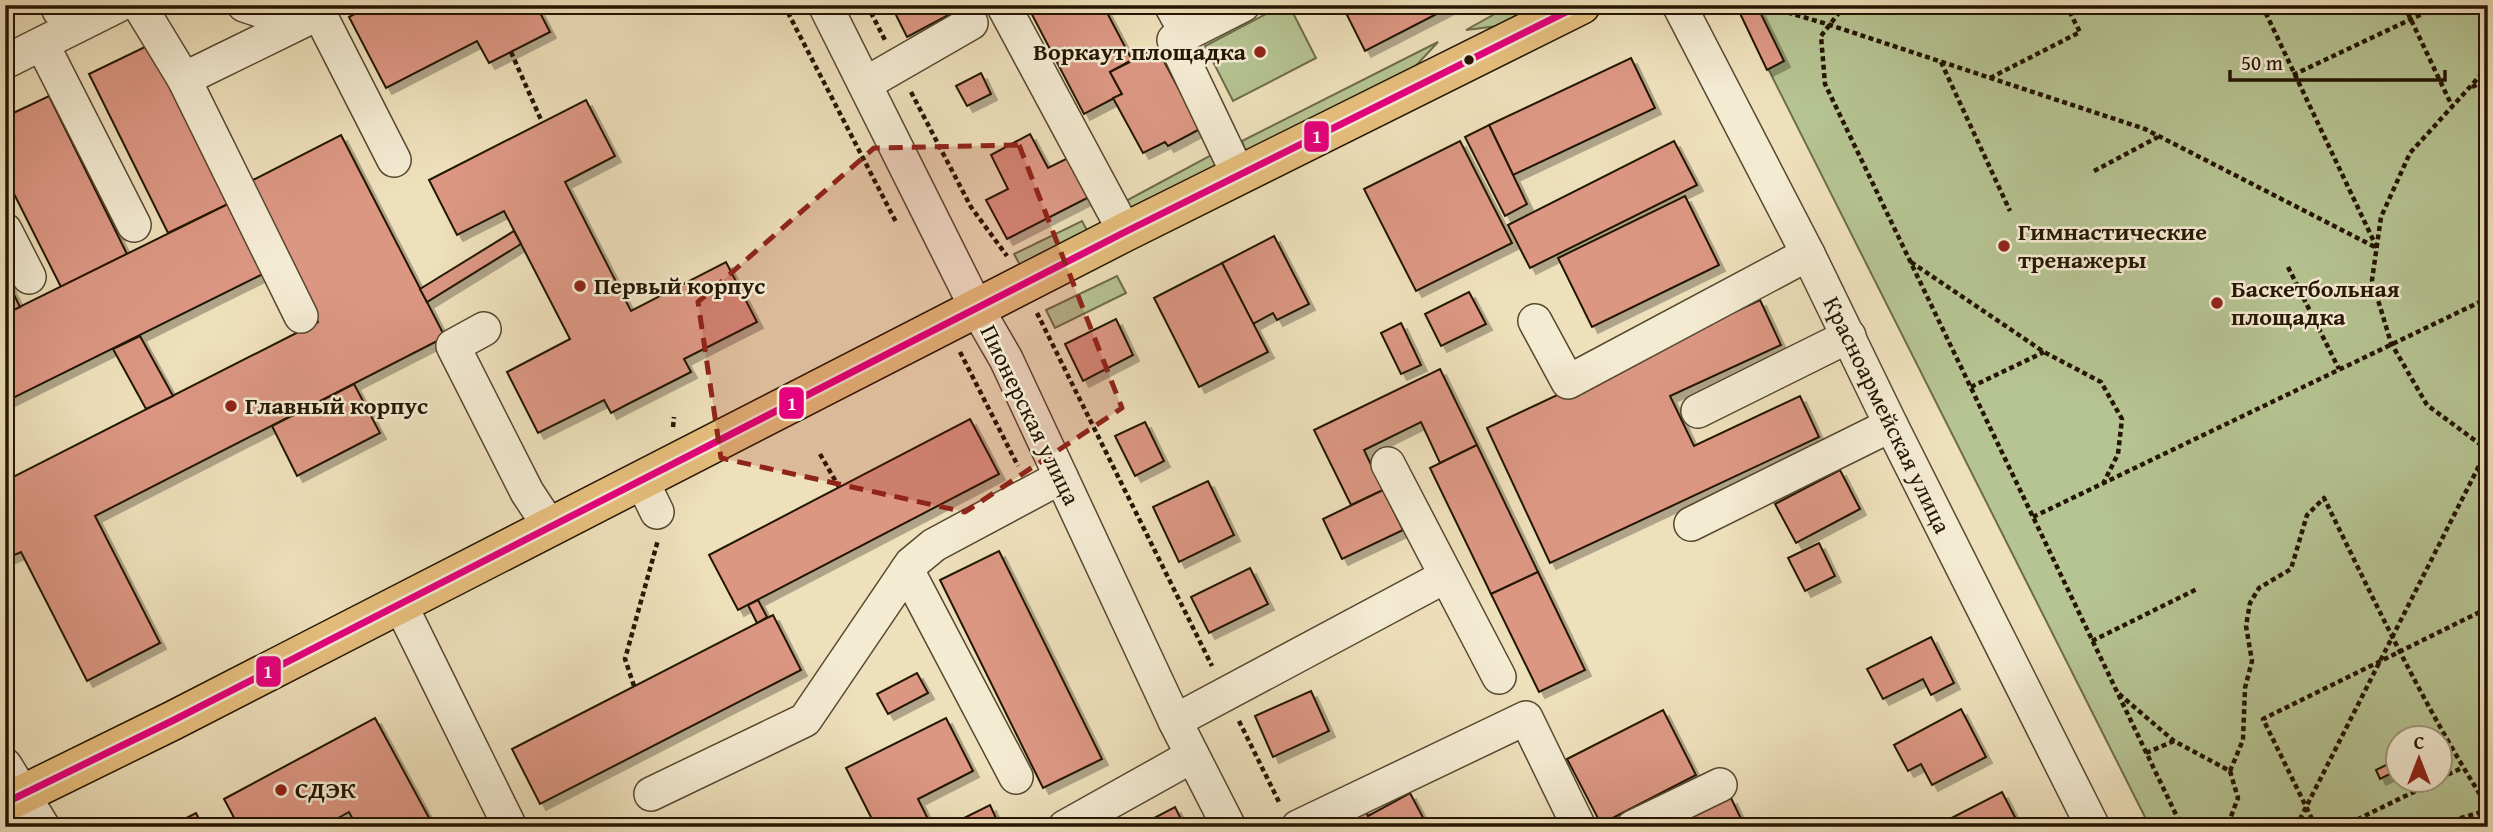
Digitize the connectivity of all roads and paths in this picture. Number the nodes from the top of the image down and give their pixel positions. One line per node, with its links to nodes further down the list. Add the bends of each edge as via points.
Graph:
1 (57, 5): 2 (street, via 59,9)
2 (85, 5)
3 (118, 5): 25 (street)
4 (139, 5): 33 (street)
5 (244, 5): 20 (street, via 265,12)
6 (784, 5): 45 (path)
7 (825, 5): 35 (street, Пионерская улица)
8 (867, 5): 29 (path)
9 (1003, 5): 47 (street)
10 (1171, 5): 24 (street)
11 (1243, 5): 24 (street)
12 (1581, 5): 42 (main road)
13 (1679, 5): 49 (street, Красноармейская улица)
14 (1763, 5): 23 (path)
15 (1845, 5): 23 (path)
16 (2066, 5): 32 (path, via 2080,32)
17 (2262, 5): 31 (path)
18 (2404, 5): 21 (path)
19 (2441, 5): 21 (path)
20 (322, 9): 33 (street); 40 (street)
21 (2411, 20): 31 (path); 37 (path)
22 (971, 23): 29 (street)
23 (1830, 25): 27 (path); 50 (path, via 1821,36 1825,84)
24 (1187, 34): 42 (street, via 1174,40)
25 (42, 44): 28 (street); 44 (street)
26 (511, 52): 38 (path)
27 (1941, 61): 32 (path); 43 (path)
28 (5, 62)
29 (898, 66): 35 (street); 53 (path, via 971,207 1003,248)
30 (2488, 67): 36 (path)
31 (2293, 75): 48 (path)
32 (1990, 78): 39 (path)
33 (184, 79): 55 (street)
34 (2488, 80): 36 (path)
35 (865, 84): 56 (street, Пионерская улица)
36 (2468, 89): 37 (path)
37 (2452, 106): 48 (path, via 2410,153 2381,217)
38 (542, 122)
39 (2159, 136): 41 (path); 48 (path)
40 (394, 160)
41 (2094, 171)
42 (1239, 176): 47 (main road)
43 (2010, 211)
44 (134, 225)
45 (897, 225)
46 (5, 230): 52 (street)
47 (1125, 232): 53 (main road)
48 (2377, 248): 60 (path, via 2372,280)
49 (1808, 254): 57 (street, via 1568,382); 59 (street, Красноармейская улица)
50 (1910, 261): 61 (path); 63 (path)
51 (2288, 267): 62 (path)
52 (29, 277)
53 (1023, 285): 56 (main road); 91 (path)
54 (2488, 298): 60 (path)
55 (301, 316)
56 (962, 317): 70 (street, Пионерская улица, via 1006,359); 74 (path); 75 (main road)
57 (1535, 321)
58 (484, 329): 78 (street, via 453,346 527,492)
59 (1849, 335): 64 (street); 65 (street, Красноармейская улица)
60 (2391, 343): 62 (path); 66 (path, via 2427,405)
61 (2044, 352): 63 (path); 71 (path, via 2101,382 2122,419 2118,454)
62 (2339, 369): 71 (path)
63 (1970, 387): 76 (path)
64 (1698, 411)
65 (1891, 425): 77 (street); 113 (street, Красноармейская улица)
66 (2488, 449): 69 (path)
67 (820, 454): 72 (path)
68 (1388, 464): 80 (street)
69 (2478, 468): 73 (path); 84 (path)
70 (1061, 477): 74 (street); 92 (street, Пионерская улица)
71 (2104, 483): 76 (path)
72 (839, 487)
73 (2488, 487)
74 (1031, 492): 79 (street, via 934,545)
75 (649, 496): 78 (main road); 89 (path, via 659,538 625,659)
76 (2033, 517): 85 (path)
77 (1691, 524)
78 (550, 527): 82 (main road)
79 (907, 570): 99 (street); 102 (street, via 806,720)
80 (1446, 576): 88 (street); 91 (street)
81 (2197, 589): 85 (path)
82 (400, 604): 101 (main road, via 172,721); 108 (street)
83 (2488, 608): 86 (path)
84 (2392, 637): 86 (path); 87 (path); 97 (path, via 2324,498 2307,515 2291,569 2259,588 2250,603 2246,625 2252,661 2245,688 2244,740)
85 (2092, 641): 90 (path)
86 (2400, 652): 87 (path); 96 (path)
87 (2379, 662): 104 (path); 104 (path, via 2263,719)
88 (1499, 677)
89 (634, 686)
90 (2117, 692): 93 (path); 94 (path)
91 (1226, 694): 92 (street); 106 (path)
92 (1175, 721): 95 (street, Пионерская улица)
93 (2174, 741): 94 (path); 97 (path)
94 (2146, 753): 114 (path)
95 (1192, 756): 109 (street); 110 (street, Пионерская улица)
96 (2462, 768): 98 (path); 105 (path)
97 (2230, 771): 115 (path, via 2238,798)
98 (2454, 772)
99 (1016, 777)
100 (1720, 785): 112 (street)
101 (11, 787): 107 (street)
102 (651, 794)
103 (2409, 794): 118 (path)
104 (2306, 806): 116 (path); 117 (path)
105 (2488, 809): 119 (path)
106 (1292, 821): 111 (street, via 1526,718)
107 (43, 827)
108 (510, 827)
109 (1065, 827)
110 (1229, 827)
111 (1579, 827)
112 (1633, 827)
113 (2093, 827)
114 (2182, 827)
115 (2227, 827)
116 (2296, 827)
117 (2316, 827)
118 (2342, 827)
119 (2445, 827)

